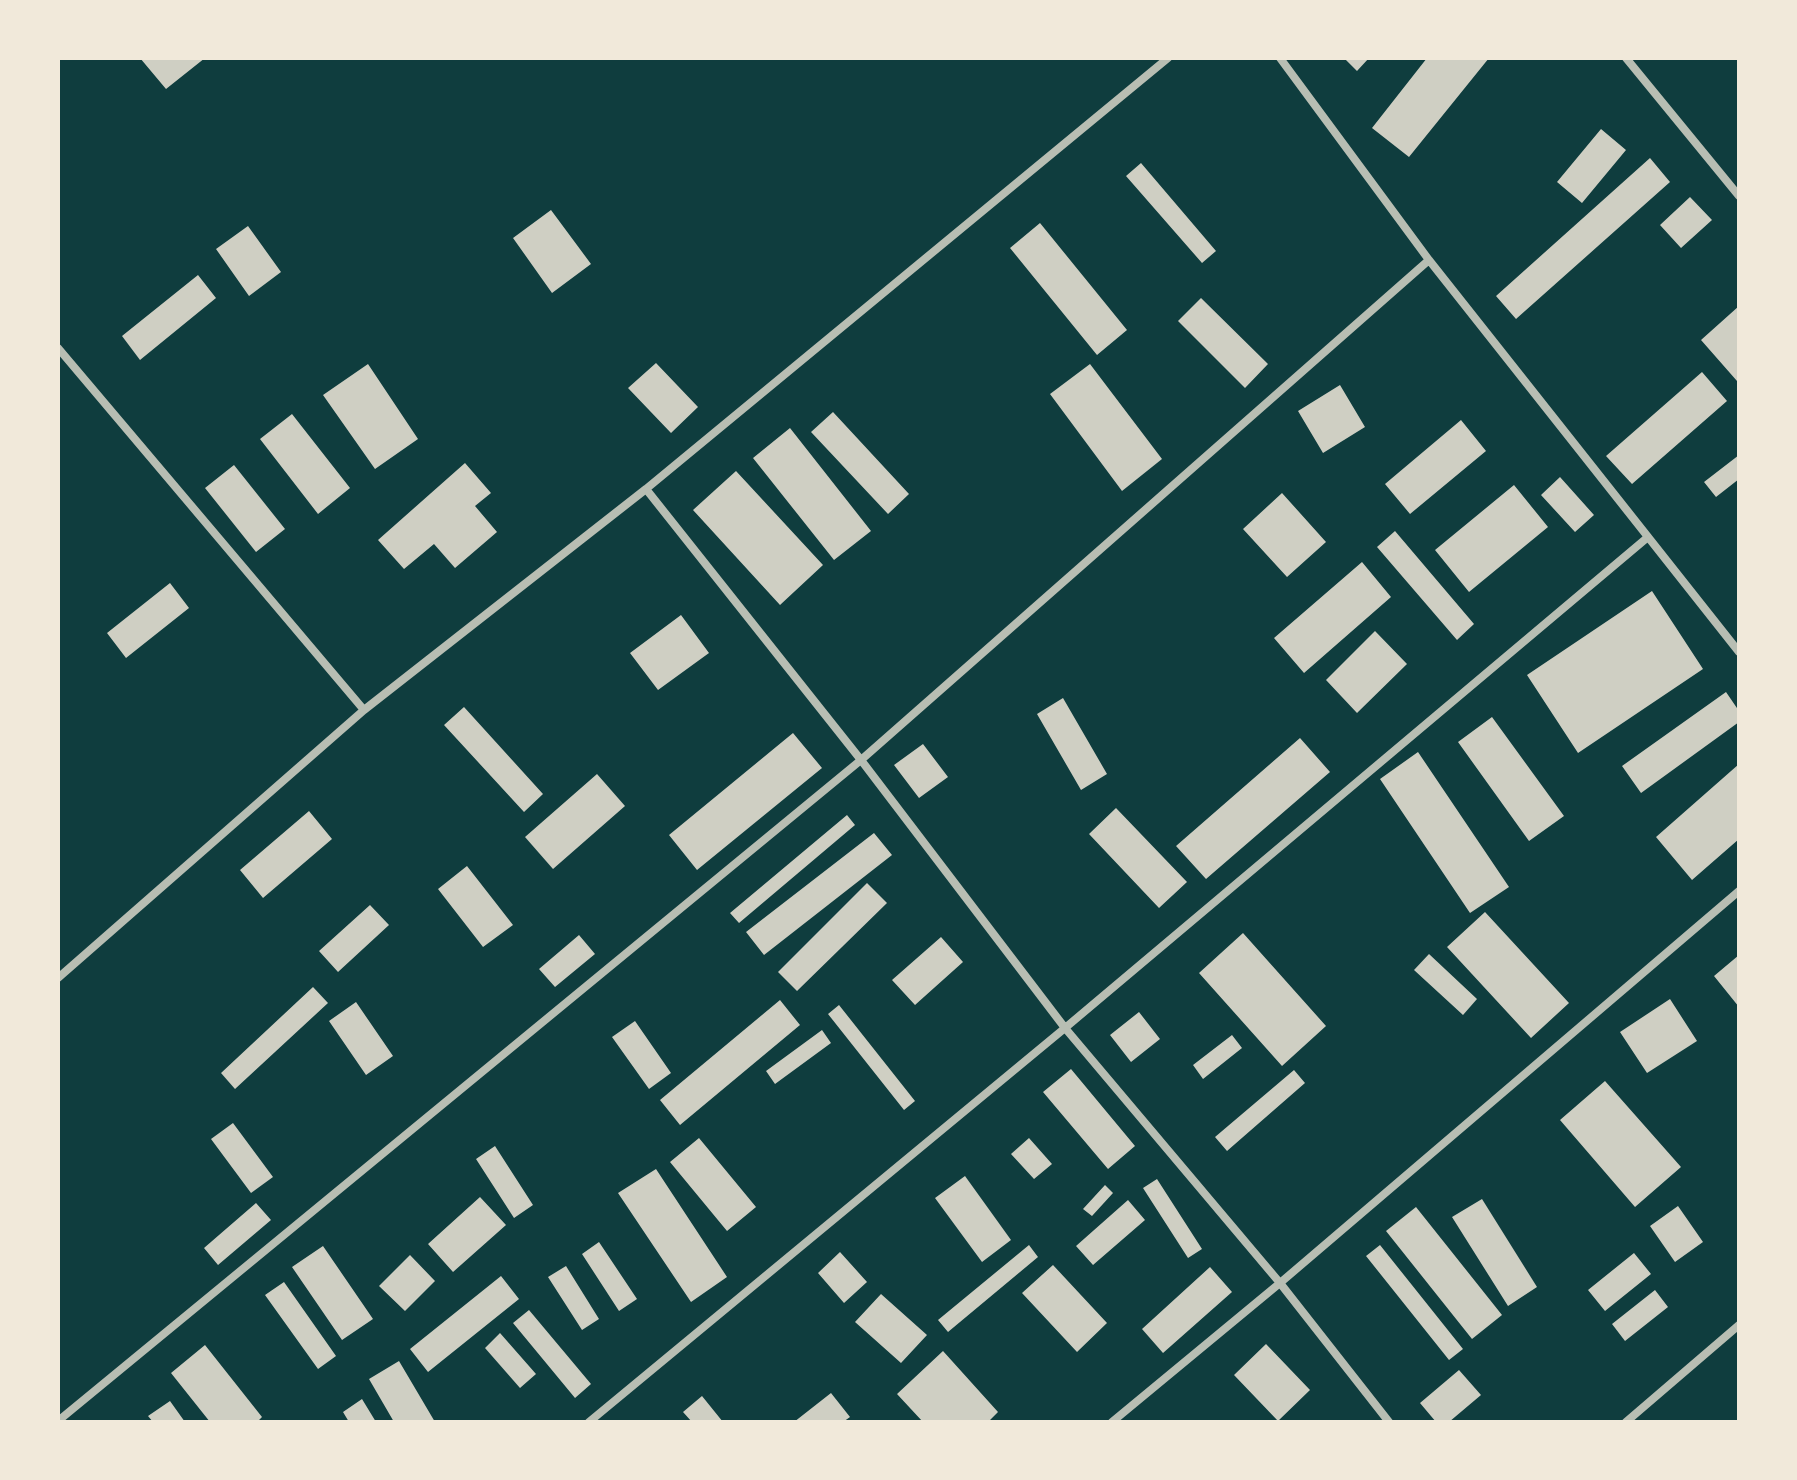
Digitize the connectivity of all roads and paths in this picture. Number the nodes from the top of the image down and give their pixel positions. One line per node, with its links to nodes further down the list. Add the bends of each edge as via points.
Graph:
1 (1168, 58): 7 (street)
2 (1280, 58): 5 (street)
3 (1626, 58): 4 (street)
4 (1739, 196)
5 (1429, 260): 8 (street); 11 (street)
6 (58, 348): 10 (street)
7 (646, 489): 10 (street); 11 (street)
8 (1648, 537): 9 (street); 14 (street)
9 (1739, 652)
10 (364, 710): 13 (street)
11 (861, 760): 14 (street); 17 (street)
12 (1739, 891): 15 (street)
13 (58, 978)
14 (1065, 1028): 15 (street); 18 (street)
15 (1280, 1283): 19 (street); 20 (street)
16 (1739, 1325): 21 (street)
17 (58, 1421)
18 (589, 1422)
19 (1112, 1422)
20 (1389, 1422)
21 (1626, 1422)

